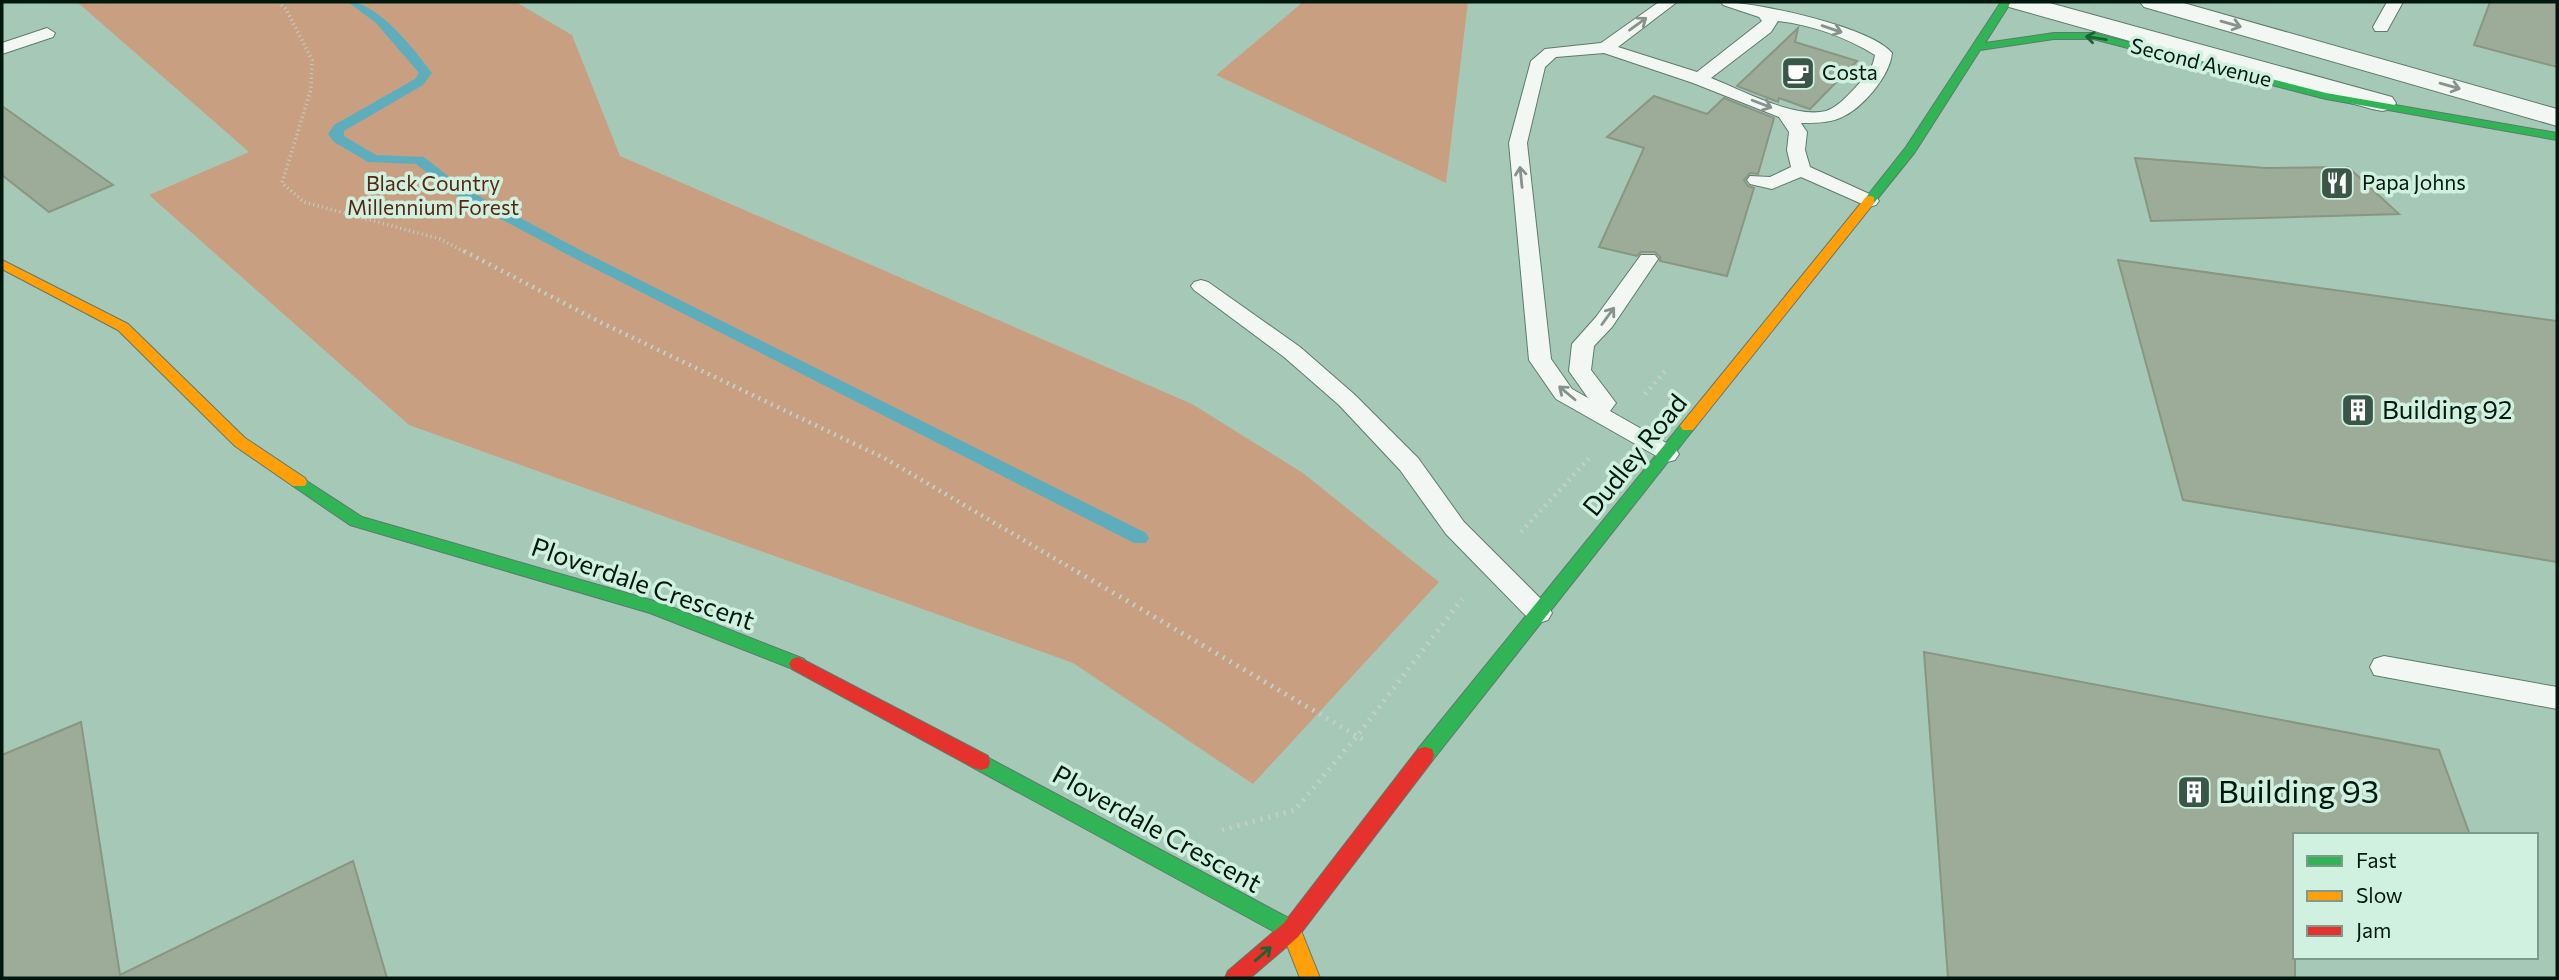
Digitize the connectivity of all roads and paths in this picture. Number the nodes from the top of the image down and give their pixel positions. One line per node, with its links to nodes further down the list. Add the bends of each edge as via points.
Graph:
1 (278, 2): 33 (path, via 312,60 311,89 282,183 304,202 440,239 602,323 886,459)
2 (1669, 2): 11 (lane, one-way to 2)
3 (1729, 2): 8 (lane)
4 (2006, 2): 12 (street, Dudley Road)
5 (2018, 2): 15 (street, Second Avenue)
6 (2395, 2): 9 (lane)
7 (2159, 3): 17 (street, Second Avenue, one-way to 17)
8 (1765, 14): 14 (lane, via 1770,21 1765,28); 16 (lane, one-way to 16, via 1802,18 1865,40 1884,53 1883,67 1848,108 1825,118)
9 (2381, 27)
10 (47, 33): 13 (lane)
11 (1605, 48): 14 (lane); 26 (lane, one-way to 11, via 1564,394 1540,360 1518,143 1537,65 1551,53)
12 (1975, 48): 15 (street, Second Avenue, one-way to 12, via 2326,96 2093,36 2054,36); 21 (street, Dudley Road, via 1910,149)
13 (2, 49)
14 (1699, 79): 16 (lane, one-way to 16)
15 (2425, 115): 18 (street, Second Avenue)
16 (1788, 117): 19 (lane, via 1798,132)
17 (2557, 118)
18 (2557, 137)
19 (1801, 170): 20 (lane, via 1772,183); 21 (lane)
20 (1756, 180)
21 (1869, 201): 28 (street, Dudley Road)
22 (1648, 258): 26 (lane, one-way to 22, via 1604,403 1580,370 1583,344)
23 (2, 264): 36 (street, Ploverdale Crescent, via 123,327 240,442 356,521 655,608 808,668)
24 (1201, 285): 29 (lane, via 1292,352 1347,400 1409,464 1455,528)
25 (1676, 359): 27 (path)
26 (1597, 413): 27 (lane)
27 (1617, 425): 28 (lane); 29 (path, via 1562,490)
28 (1667, 454): 30 (street, Dudley Road)
29 (1490, 563): 30 (lane); 33 (path)
30 (1539, 613): 34 (street, Dudley Road)
31 (2384, 667): 32 (lane)
32 (2557, 698)
33 (1357, 736): 34 (path); 35 (path, via 1295,810)
34 (1413, 769): 36 (street, Dudley Road)
35 (1211, 829)
36 (1291, 930): 37 (street, Dudley Road, one-way to 36); 38 (street)
37 (1235, 978)
38 (1310, 978)

